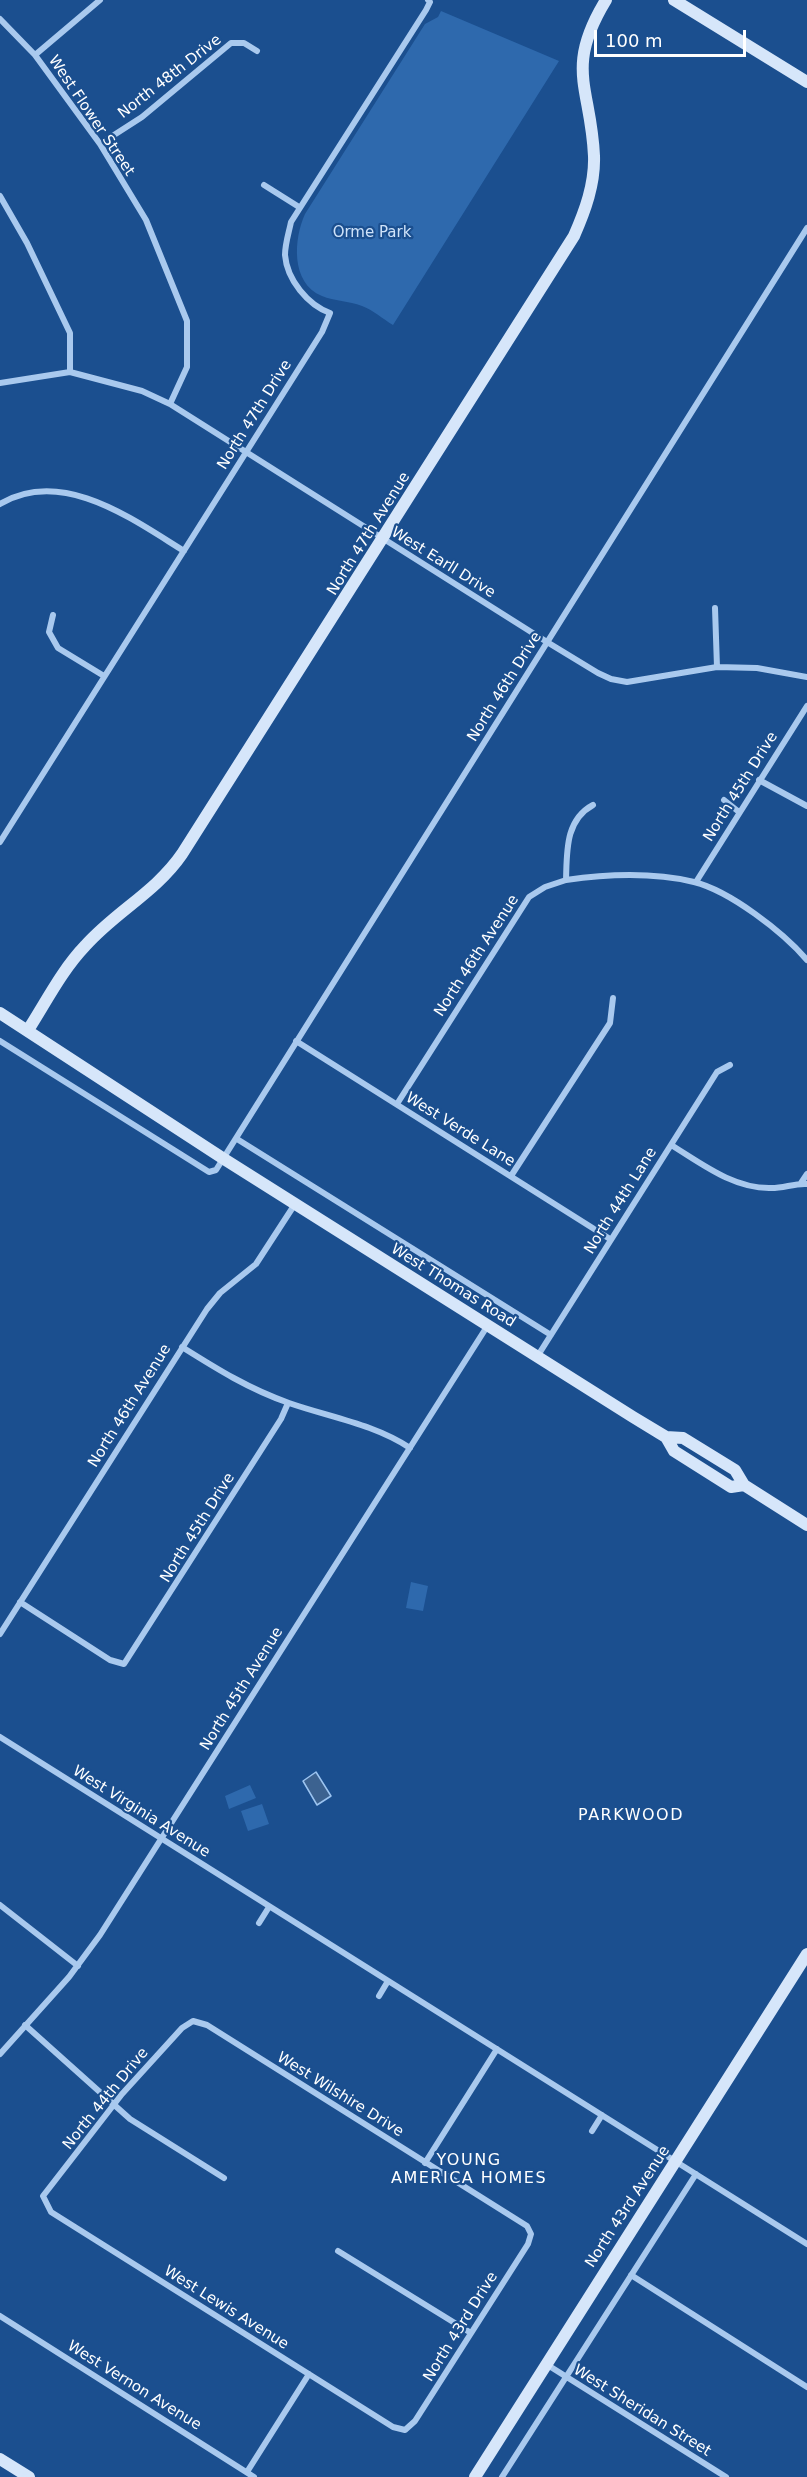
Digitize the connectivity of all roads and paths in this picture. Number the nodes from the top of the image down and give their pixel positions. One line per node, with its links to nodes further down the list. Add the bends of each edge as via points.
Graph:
1 (100, 0): 7 (street)
2 (606, 0): 19 (main road, North 47th Avenue, via 590,32 581,65 594,156 584,214 574,236)
3 (674, 0): 8 (main road)
4 (429, 1): 12 (street, North 47th Drive)
5 (0, 19): 7 (street, West Flower Street)
6 (257, 51): 9 (street, North 48th Drive, via 244,43 231,43 142,117)
7 (35, 55): 9 (street, West Flower Street)
8 (807, 82)
9 (100, 144): 16 (street, West Flower Street, via 146,220 187,321 188,367)
10 (264, 185): 12 (street)
11 (0, 196): 14 (street, via 70,333)
12 (299, 207): 17 (street, North 47th Drive, via 291,222 285,255 299,289 330,313)
13 (807, 228): 23 (street, North 46th Drive)
14 (70, 372): 15 (street, West Earll Drive); 16 (street, West Earll Drive, via 142,391)
15 (0, 383)
16 (170, 404): 17 (street, West Earll Drive)
17 (246, 454): 19 (street, West Earll Drive); 20 (street, North 47th Drive)
18 (0, 504): 20 (street, via 14,495 49,491 91,499)
19 (384, 539): 23 (street, West Earll Drive); 39 (main road, North 47th Avenue, via 173,868 85,946)
20 (184, 551): 25 (street, North 47th Drive)
21 (715, 608): 24 (street)
22 (53, 615): 25 (street, via 49,632 58,648)
23 (547, 642): 24 (street, West Earll Drive, via 598,673 627,682); 41 (street, North 46th Drive)
24 (717, 667): 26 (street, West Earll Drive, via 757,668)
25 (104, 676): 33 (street, North 47th Drive)
26 (807, 677)
27 (807, 705): 28 (street, North 45th Drive)
28 (759, 780): 31 (street); 32 (street, North 45th Drive)
29 (724, 800): 32 (street)
30 (593, 805): 34 (street, via 582,811 570,831)
31 (807, 806)
32 (739, 812): 35 (street, North 45th Drive)
33 (0, 842)
34 (566, 880): 35 (street, North 46th Avenue, via 632,874); 43 (street, North 46th Avenue, via 529,897)
35 (696, 882): 36 (street, North 46th Avenue, via 742,905 788,937)
36 (807, 960)
37 (613, 998): 48 (street, via 610,1023)
38 (0, 1013): 39 (main road, West Thomas Road)
39 (28, 1030): 46 (main road, West Thomas Road)
40 (0, 1041): 46 (street, via 209,1172 216,1170)
41 (296, 1041): 43 (street, West Verde Lane); 44 (street, North 46th Drive)
42 (730, 1065): 45 (street, North 44th Lane, via 717,1072)
43 (397, 1104): 48 (street, West Verde Lane)
44 (237, 1139): 46 (street, North 46th Drive); 53 (street, West Thomas Road)
45 (671, 1145): 49 (street, via 742,1184 770,1188); 51 (street, North 44th Lane)
46 (224, 1159): 50 (main road, West Thomas Road)
47 (807, 1174): 49 (street)
48 (511, 1176): 51 (street, West Verde Lane)
49 (804, 1184)
50 (295, 1204): 52 (main road, West Thomas Road); 54 (street, North 46th Avenue, via 256,1264 220,1293)
51 (610, 1239): 53 (street, North 44th Lane)
52 (488, 1325): 55 (main road, West Thomas Road); 57 (street, North 45th Avenue)
53 (551, 1335): 55 (street, North 44th Lane)
54 (182, 1347): 56 (street, via 233,1380); 59 (street, North 46th Avenue)
55 (537, 1357): 58 (main road, West Thomas Road, via 666,1437 684,1438 735,1470 744,1485)
56 (288, 1403): 57 (street, via 373,1429); 59 (street, North 45th Drive, via 124,1664 110,1660)
57 (410, 1448): 62 (street, North 45th Avenue)
58 (807, 1525)
59 (20, 1602): 60 (street, North 46th Avenue)
60 (0, 1634)
61 (0, 1737): 62 (street, West Virginia Avenue)
62 (160, 1839): 64 (street, West Virginia Avenue); 67 (street, North 45th Avenue)
63 (0, 1905): 67 (street)
64 (269, 1907): 65 (street); 68 (street, West Virginia Avenue)
65 (259, 1923)
66 (807, 1954): 77 (main road, North 43rd Avenue)
67 (78, 1966): 71 (street, North 45th Avenue)
68 (388, 1981): 69 (street); 72 (street, West Virginia Avenue)
69 (379, 1996)
70 (193, 2021): 74 (street, North 44th Drive, via 182,2028); 78 (street, West Wilshire Drive, via 207,2025)
71 (26, 2025): 73 (street, North 45th Avenue); 74 (street)
72 (497, 2049): 75 (street, West Virginia Avenue); 78 (street)
73 (0, 2054)
74 (113, 2104): 80 (street); 81 (street, North 44th Drive)
75 (602, 2115): 76 (street); 77 (street, West Virginia Avenue)
76 (592, 2131)
77 (676, 2161): 79 (street, West Virginia Avenue); 88 (main road, North 43rd Avenue)
78 (426, 2163): 82 (street, West Wilshire Drive, via 526,2226)
79 (696, 2174): 83 (street, West Virginia Avenue); 85 (street)
80 (224, 2178)
81 (42, 2196): 89 (street, West Lewis Avenue, via 51,2212)
82 (531, 2234): 87 (street, North 43rd Drive)
83 (807, 2244)
84 (338, 2251): 87 (street)
85 (631, 2275): 90 (street); 91 (street)
86 (0, 2316): 94 (street, West Vernon Avenue)
87 (471, 2333): 92 (street, North 43rd Drive, via 416,2421)
88 (546, 2364): 90 (street, West Sheridan Street); 97 (main road, North 43rd Avenue)
89 (309, 2374): 92 (street, West Lewis Avenue, via 393,2427); 94 (street)
90 (566, 2377): 98 (street); 99 (street, West Sheridan Street)
91 (807, 2387)
92 (405, 2430)
93 (0, 2459): 95 (main road)
94 (247, 2472): 96 (street, West Vernon Avenue)
95 (29, 2477)
96 (254, 2477)
97 (475, 2477)
98 (503, 2477)
99 (726, 2477)

